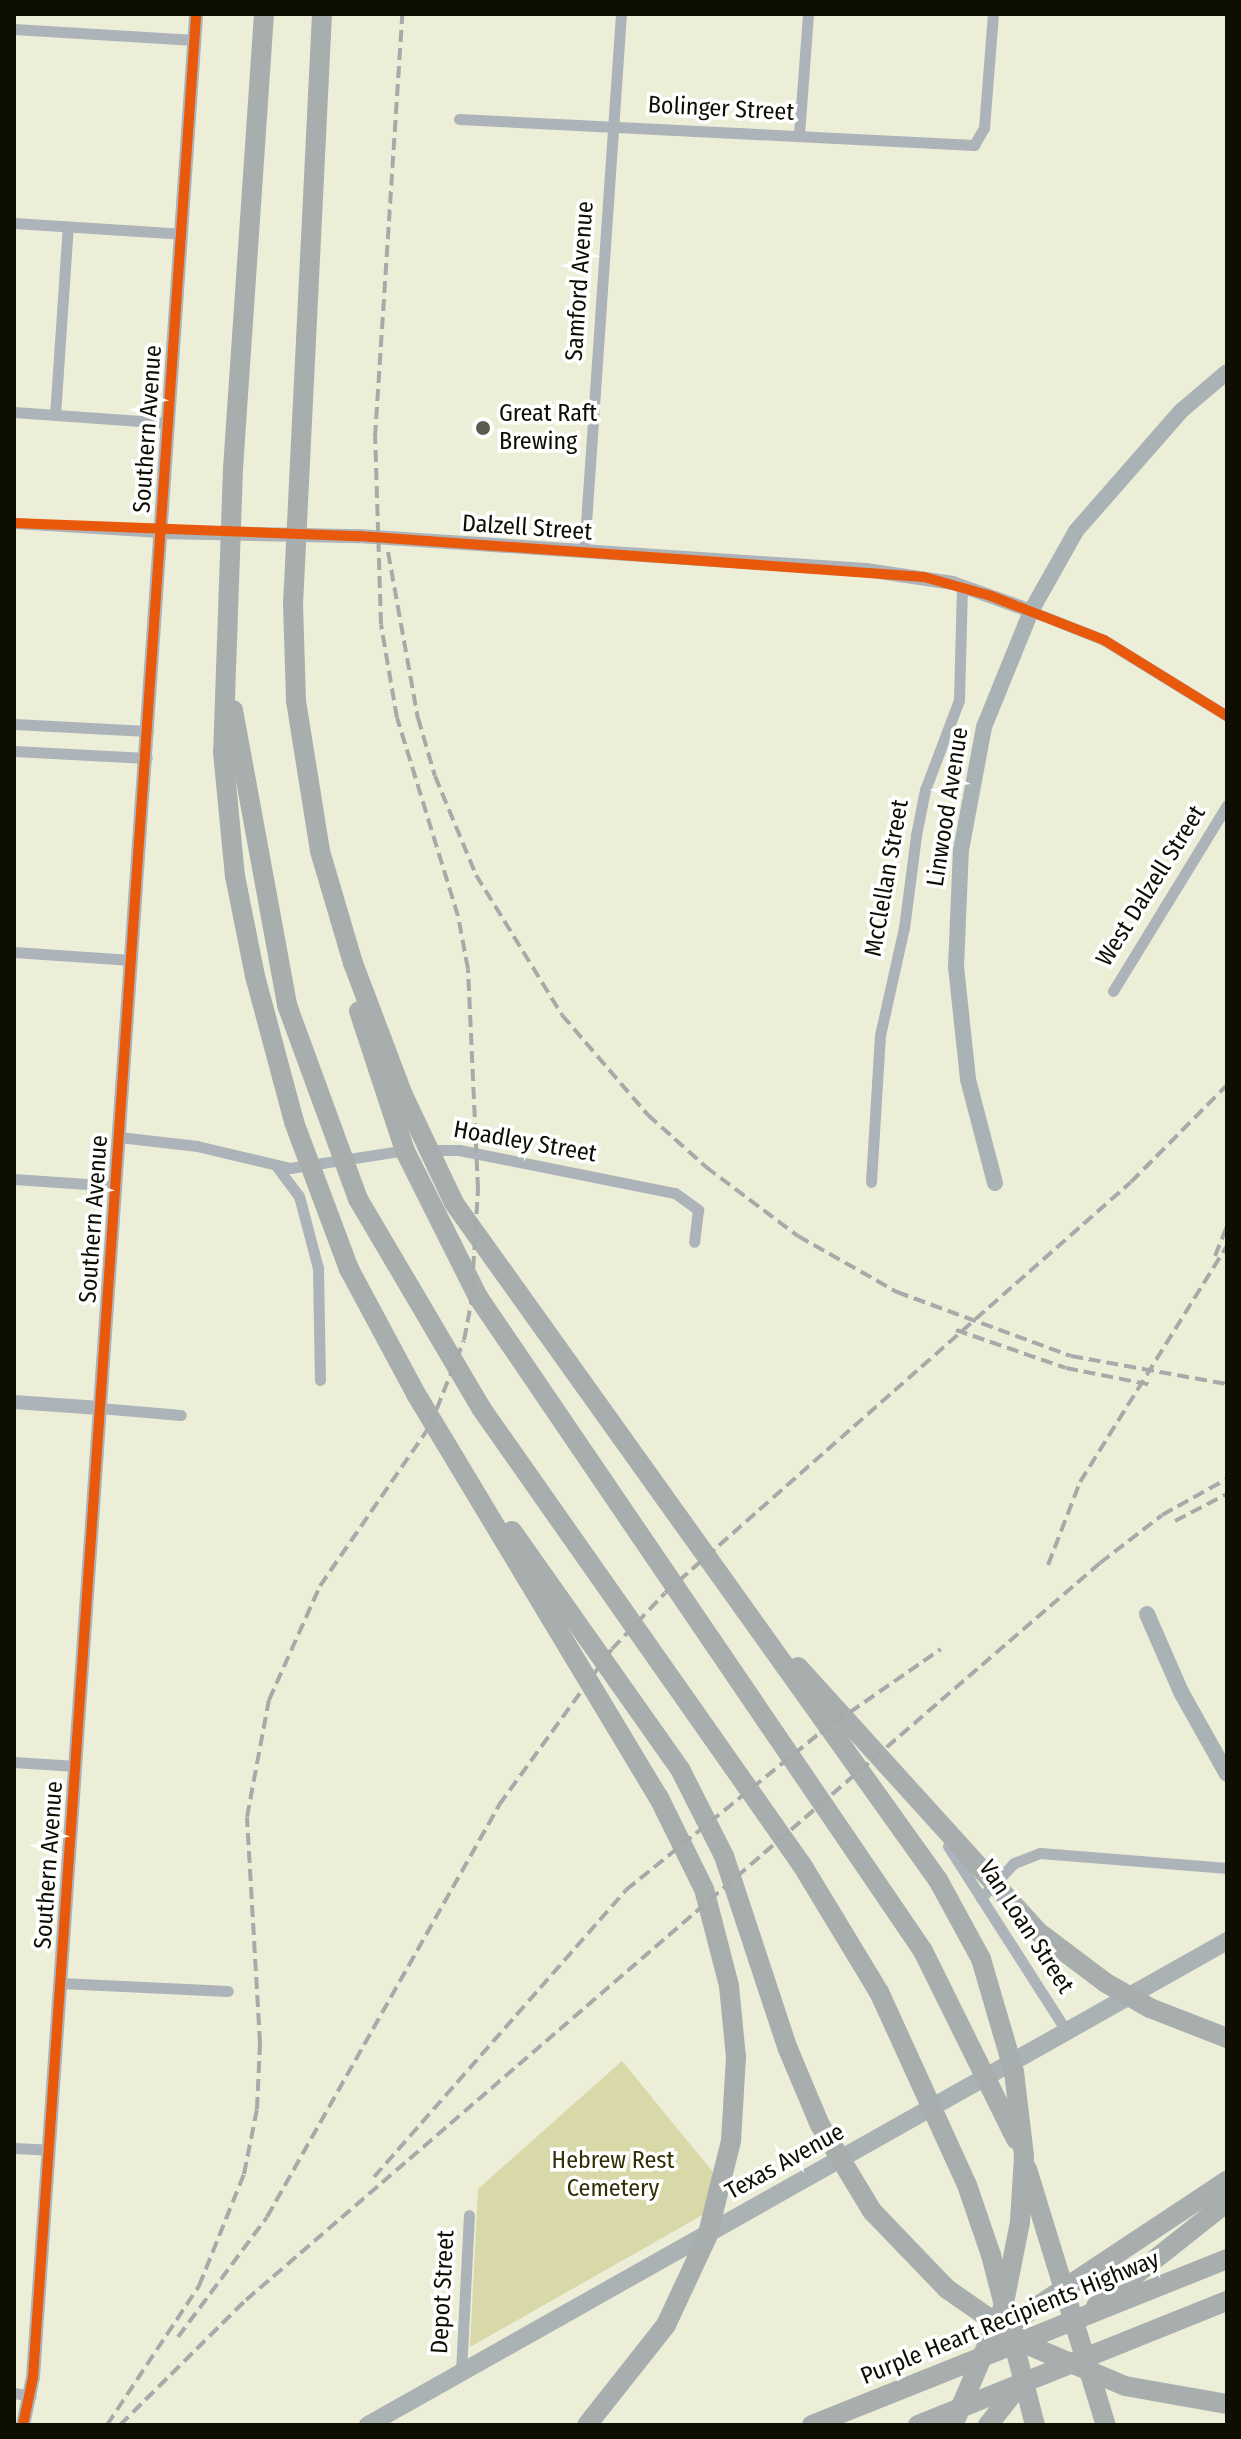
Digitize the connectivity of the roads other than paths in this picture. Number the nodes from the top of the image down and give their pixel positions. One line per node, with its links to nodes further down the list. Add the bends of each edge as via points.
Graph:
1 (196, 14): 8 (street, Southern Avenue)
2 (264, 14): 24 (highway, via 233,469)
3 (322, 14): 33 (highway, via 296,484 293,648 301,741 320,851)
4 (621, 14): 10 (street, Samford Avenue)
5 (808, 14): 11 (street)
6 (993, 14): 11 (street, Bolinger Street, via 980,141 967,146)
7 (14, 29): 8 (street)
8 (195, 40): 14 (street, Southern Avenue)
9 (459, 119): 10 (street, Bolinger Street)
10 (613, 126): 11 (street, Bolinger Street); 21 (street, Samford Avenue)
11 (799, 134)
12 (14, 223): 13 (street)
13 (68, 226): 14 (street); 17 (street)
14 (182, 234): 18 (street, Southern Avenue)
15 (1227, 372): 23 (main road, Linwood Avenue, via 1181,411 1097,503)
16 (14, 412): 17 (street)
17 (55, 415): 18 (street)
18 (169, 423): 20 (street, Southern Avenue)
19 (14, 523): 20 (street, Dalzell Street)
20 (161, 532): 21 (street, Dalzell Street, via 359,536); 27 (street, Southern Avenue)
21 (584, 552): 22 (street, Dalzell Street, via 895,573)
22 (962, 586): 23 (street, Dalzell Street); 38 (street, McClellan Street, via 959,700 925,790 916,835 904,928 880,1035)
23 (1031, 611): 25 (street, via 1104,640); 39 (main road, Linwood Avenue, via 984,727 956,893 962,1042)
24 (228, 678): 43 (highway, via 223,752 235,876 272,1047 325,1216); 79 (highway, via 246,803 287,1005 342,1163 444,1351 802,1865 879,1992 967,2185)
25 (1227, 716)
26 (14, 724): 27 (street)
27 (148, 731): 29 (street, Southern Avenue)
28 (14, 751): 29 (street)
29 (147, 758): 32 (street, Southern Avenue)
30 (1227, 805): 34 (street, West Dalzell Street)
31 (14, 952): 32 (street)
32 (131, 960): 35 (street, Southern Avenue)
33 (353, 963): 47 (highway, via 430,1160 454,1203); 80 (highway, via 359,1013 389,1110 417,1180 478,1297 868,1865 923,1951 979,2055 1045,2214)
34 (1113, 991)
35 (119, 1137): 36 (street, Hoadley Street, via 197,1146); 40 (street, Southern Avenue)
36 (273, 1165): 41 (street, Hoadley Street, via 317,1166 389,1150 459,1150 527,1162 675,1193 698,1210); 42 (street, via 299,1196 318,1268)
37 (14, 1179): 40 (street)
38 (871, 1182)
39 (995, 1183)
40 (116, 1186): 45 (street, Southern Avenue)
41 (694, 1242)
42 (320, 1380)
43 (416, 1394): 71 (highway, via 680,1769 724,1856 788,2049 820,2125 872,2211 947,2289 1028,2345 1125,2386); 74 (highway, via 665,1808 704,1889 729,1986 736,2057 733,2125 707,2237 666,2325)
44 (14, 1402): 45 (street)
45 (100, 1408): 46 (street); 50 (street, Southern Avenue)
46 (181, 1415)
47 (737, 1598): 59 (highway, via 1037,1931 1106,1983 1150,2008); 77 (highway, via 938,1880 981,1959 1006,2037 1024,2156 1020,2222 1003,2308)
48 (1147, 1614): 51 (main road, via 1181,1692)
49 (14, 1762): 50 (street)
50 (76, 1766): 56 (street, Southern Avenue)
51 (1227, 1774)
52 (948, 1846): 54 (street, Van Loan Street)
53 (1227, 1868): 54 (street, via 1040,1853 1014,1863)
54 (981, 1898): 58 (street, Van Loan Street)
55 (1227, 1941): 58 (main road, Texas Avenue)
56 (60, 1983): 57 (street); 61 (street, Southern Avenue)
57 (228, 1991)
58 (1067, 2032): 67 (main road, Texas Avenue)
59 (1227, 2038)
60 (14, 2148): 61 (street)
61 (49, 2150): 70 (street, Southern Avenue)
62 (1227, 2181): 68 (highway)
63 (1227, 2202): 78 (highway, via 1104,2298 1053,2346)
64 (469, 2215): 67 (street, Depot Street)
65 (1227, 2259): 68 (highway, Purple Heart Recipients Highway)
66 (1227, 2301): 76 (highway)
67 (461, 2372): 73 (main road, Texas Avenue)
68 (933, 2377): 75 (highway, Purple Heart Recipients Highway)
69 (14, 2393): 70 (street)
70 (31, 2396): 72 (street, Southern Avenue)
71 (1227, 2404)
72 (23, 2425)
73 (368, 2425)
74 (587, 2425)
75 (812, 2425)
76 (918, 2425)
77 (953, 2425)
78 (988, 2425)
79 (1035, 2425)
80 (1106, 2425)

